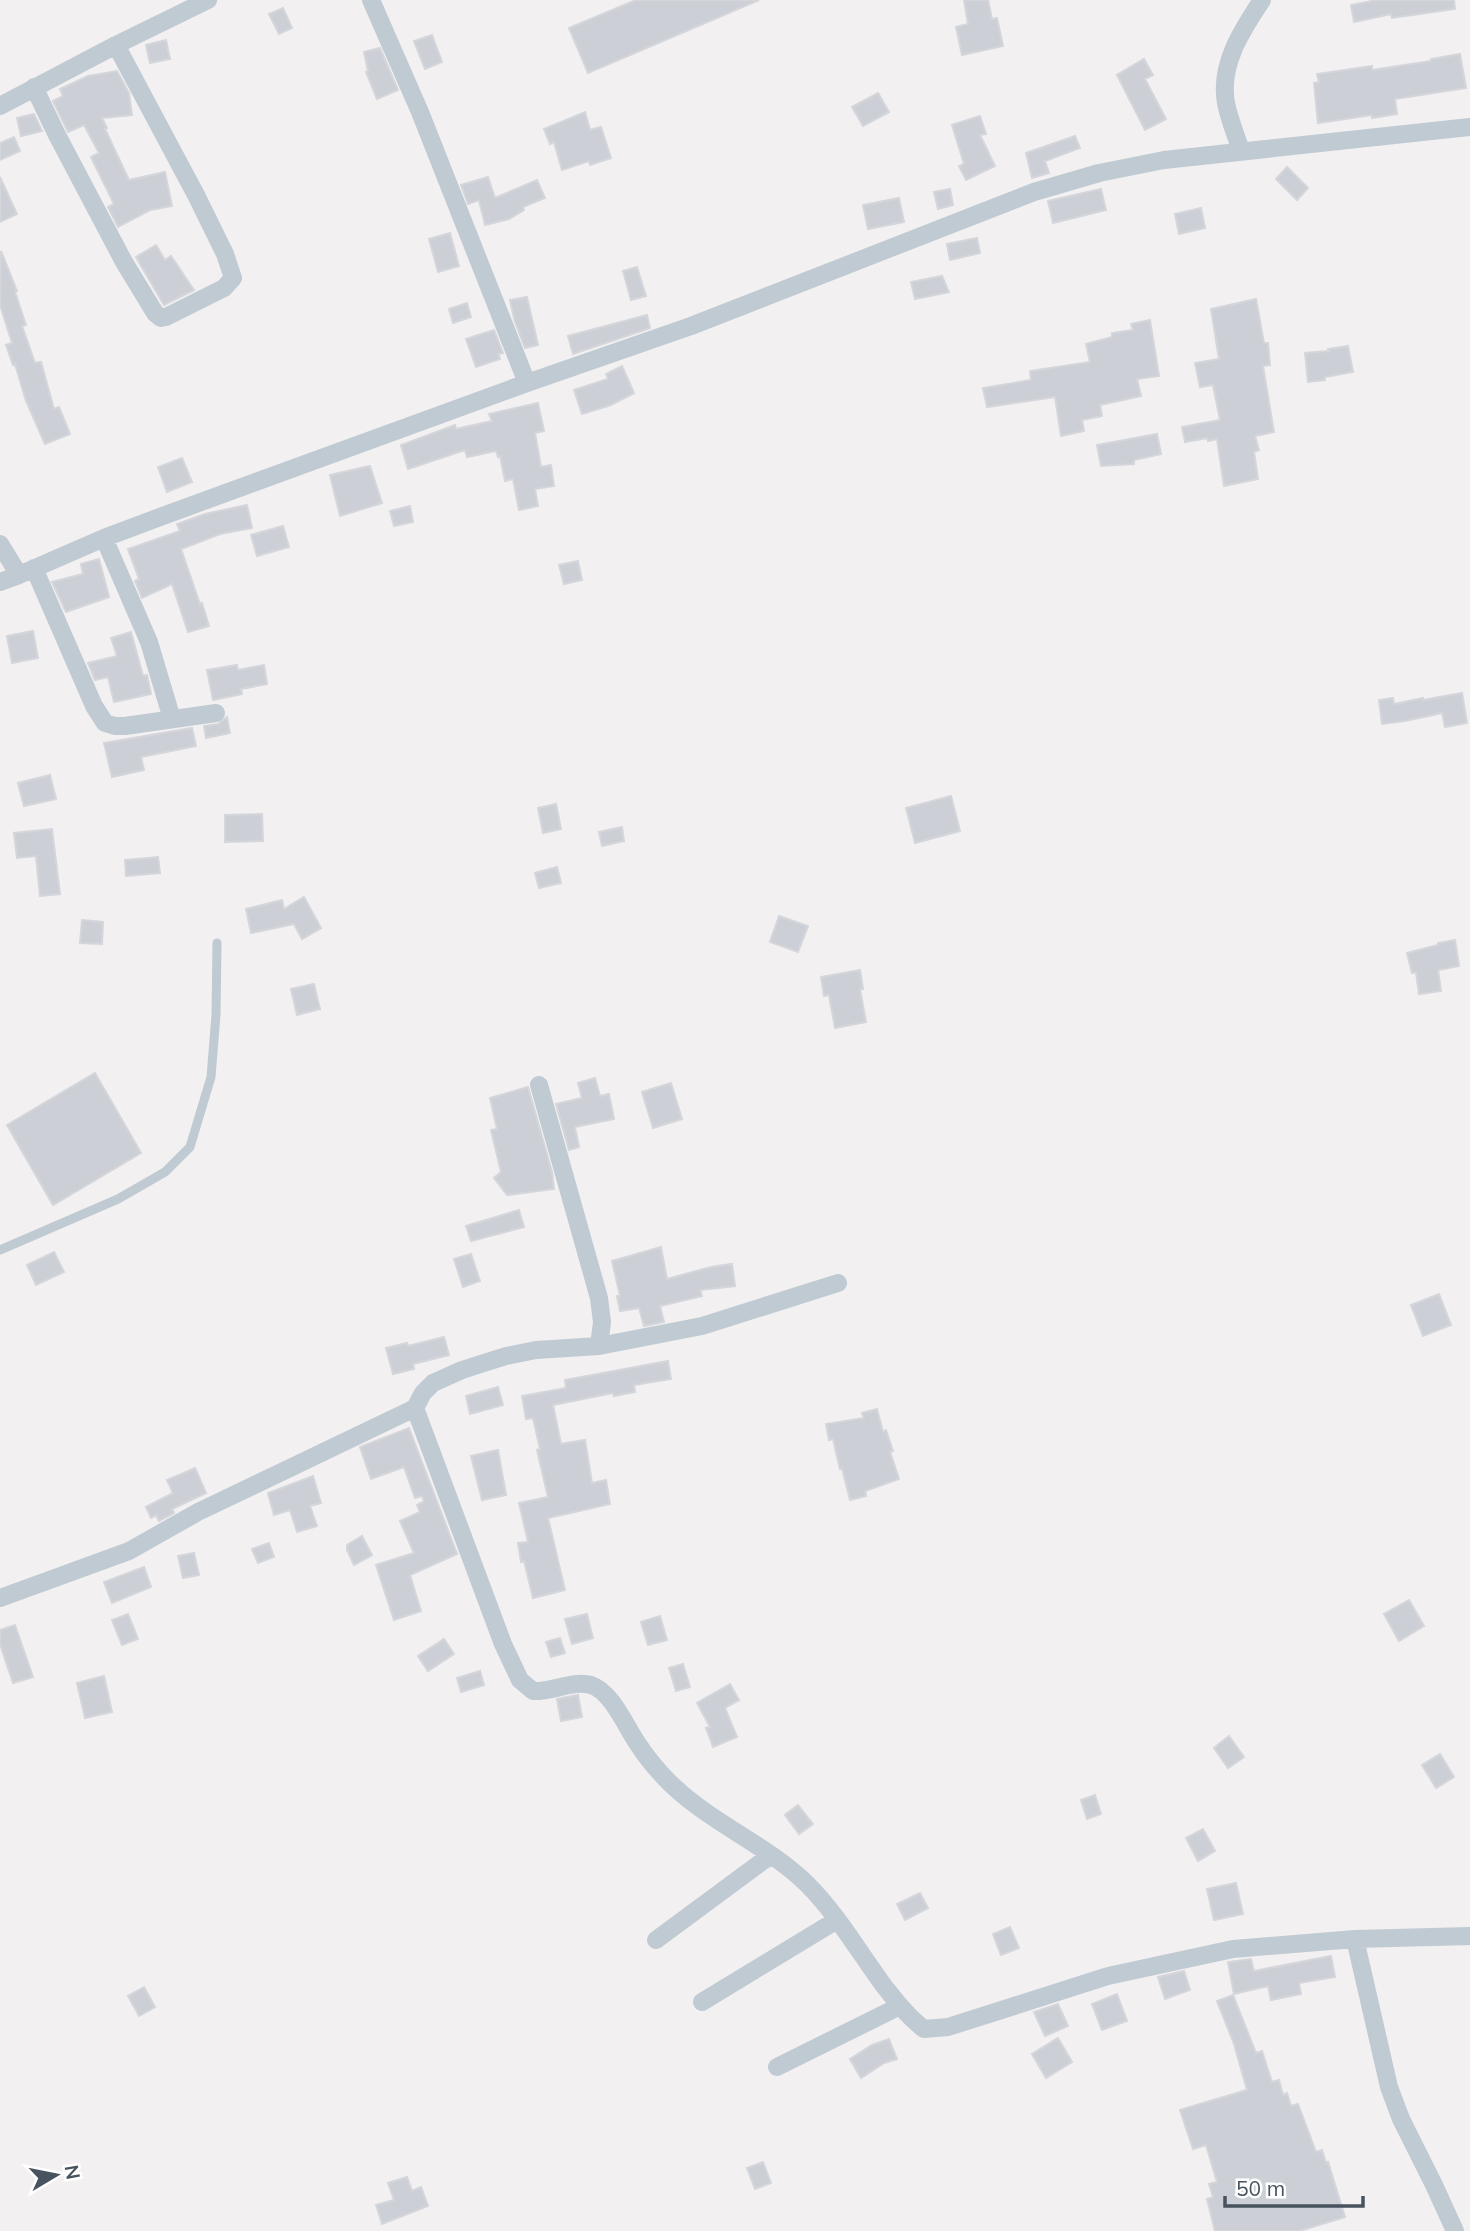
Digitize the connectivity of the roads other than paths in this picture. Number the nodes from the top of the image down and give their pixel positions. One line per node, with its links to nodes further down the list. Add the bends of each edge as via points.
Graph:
1 (208, 0): 4 (street)
2 (371, 0): 9 (street)
3 (1262, 0): 8 (street, via 1225,73 1226,103)
4 (116, 45): 5 (street); 5 (street, via 225,254 233,278 224,288 164,318 155,313)
5 (34, 87): 6 (street)
6 (0, 106)
7 (1470, 127): 8 (street)
8 (1241, 151): 9 (street, via 1134,165 1034,192 691,326)
9 (527, 383): 10 (street)
10 (104, 538): 12 (street); 15 (street, via 149,642)
11 (0, 544): 12 (street)
12 (26, 571): 13 (street); 15 (street, via 105,723 125,726)
13 (0, 582)
14 (216, 713): 15 (street)
15 (172, 719)
16 (217, 943): 18 (lane, via 211,1077 190,1147 166,1172 118,1199)
17 (539, 1085): 20 (street, via 598,1298)
18 (0, 1250)
19 (838, 1283): 20 (street, via 702,1326)
20 (599, 1346): 21 (street, via 536,1350 462,1370 433,1383)
21 (415, 1408): 22 (street, via 129,1550); 23 (street, via 520,1681 533,1691 578,1684 598,1689 671,1784)
22 (0, 1598)
23 (771, 1856): 24 (street, via 807,1885); 27 (street)
24 (837, 1920): 28 (street); 29 (street)
25 (1470, 1936): 26 (street)
26 (1355, 1939): 29 (street, via 1233,1949 1160,1963 940,2029 924,2029); 31 (street, via 1389,2087)
27 (656, 1940)
28 (702, 2003)
29 (900, 2006): 30 (street)
30 (777, 2067)
31 (1455, 2231)

